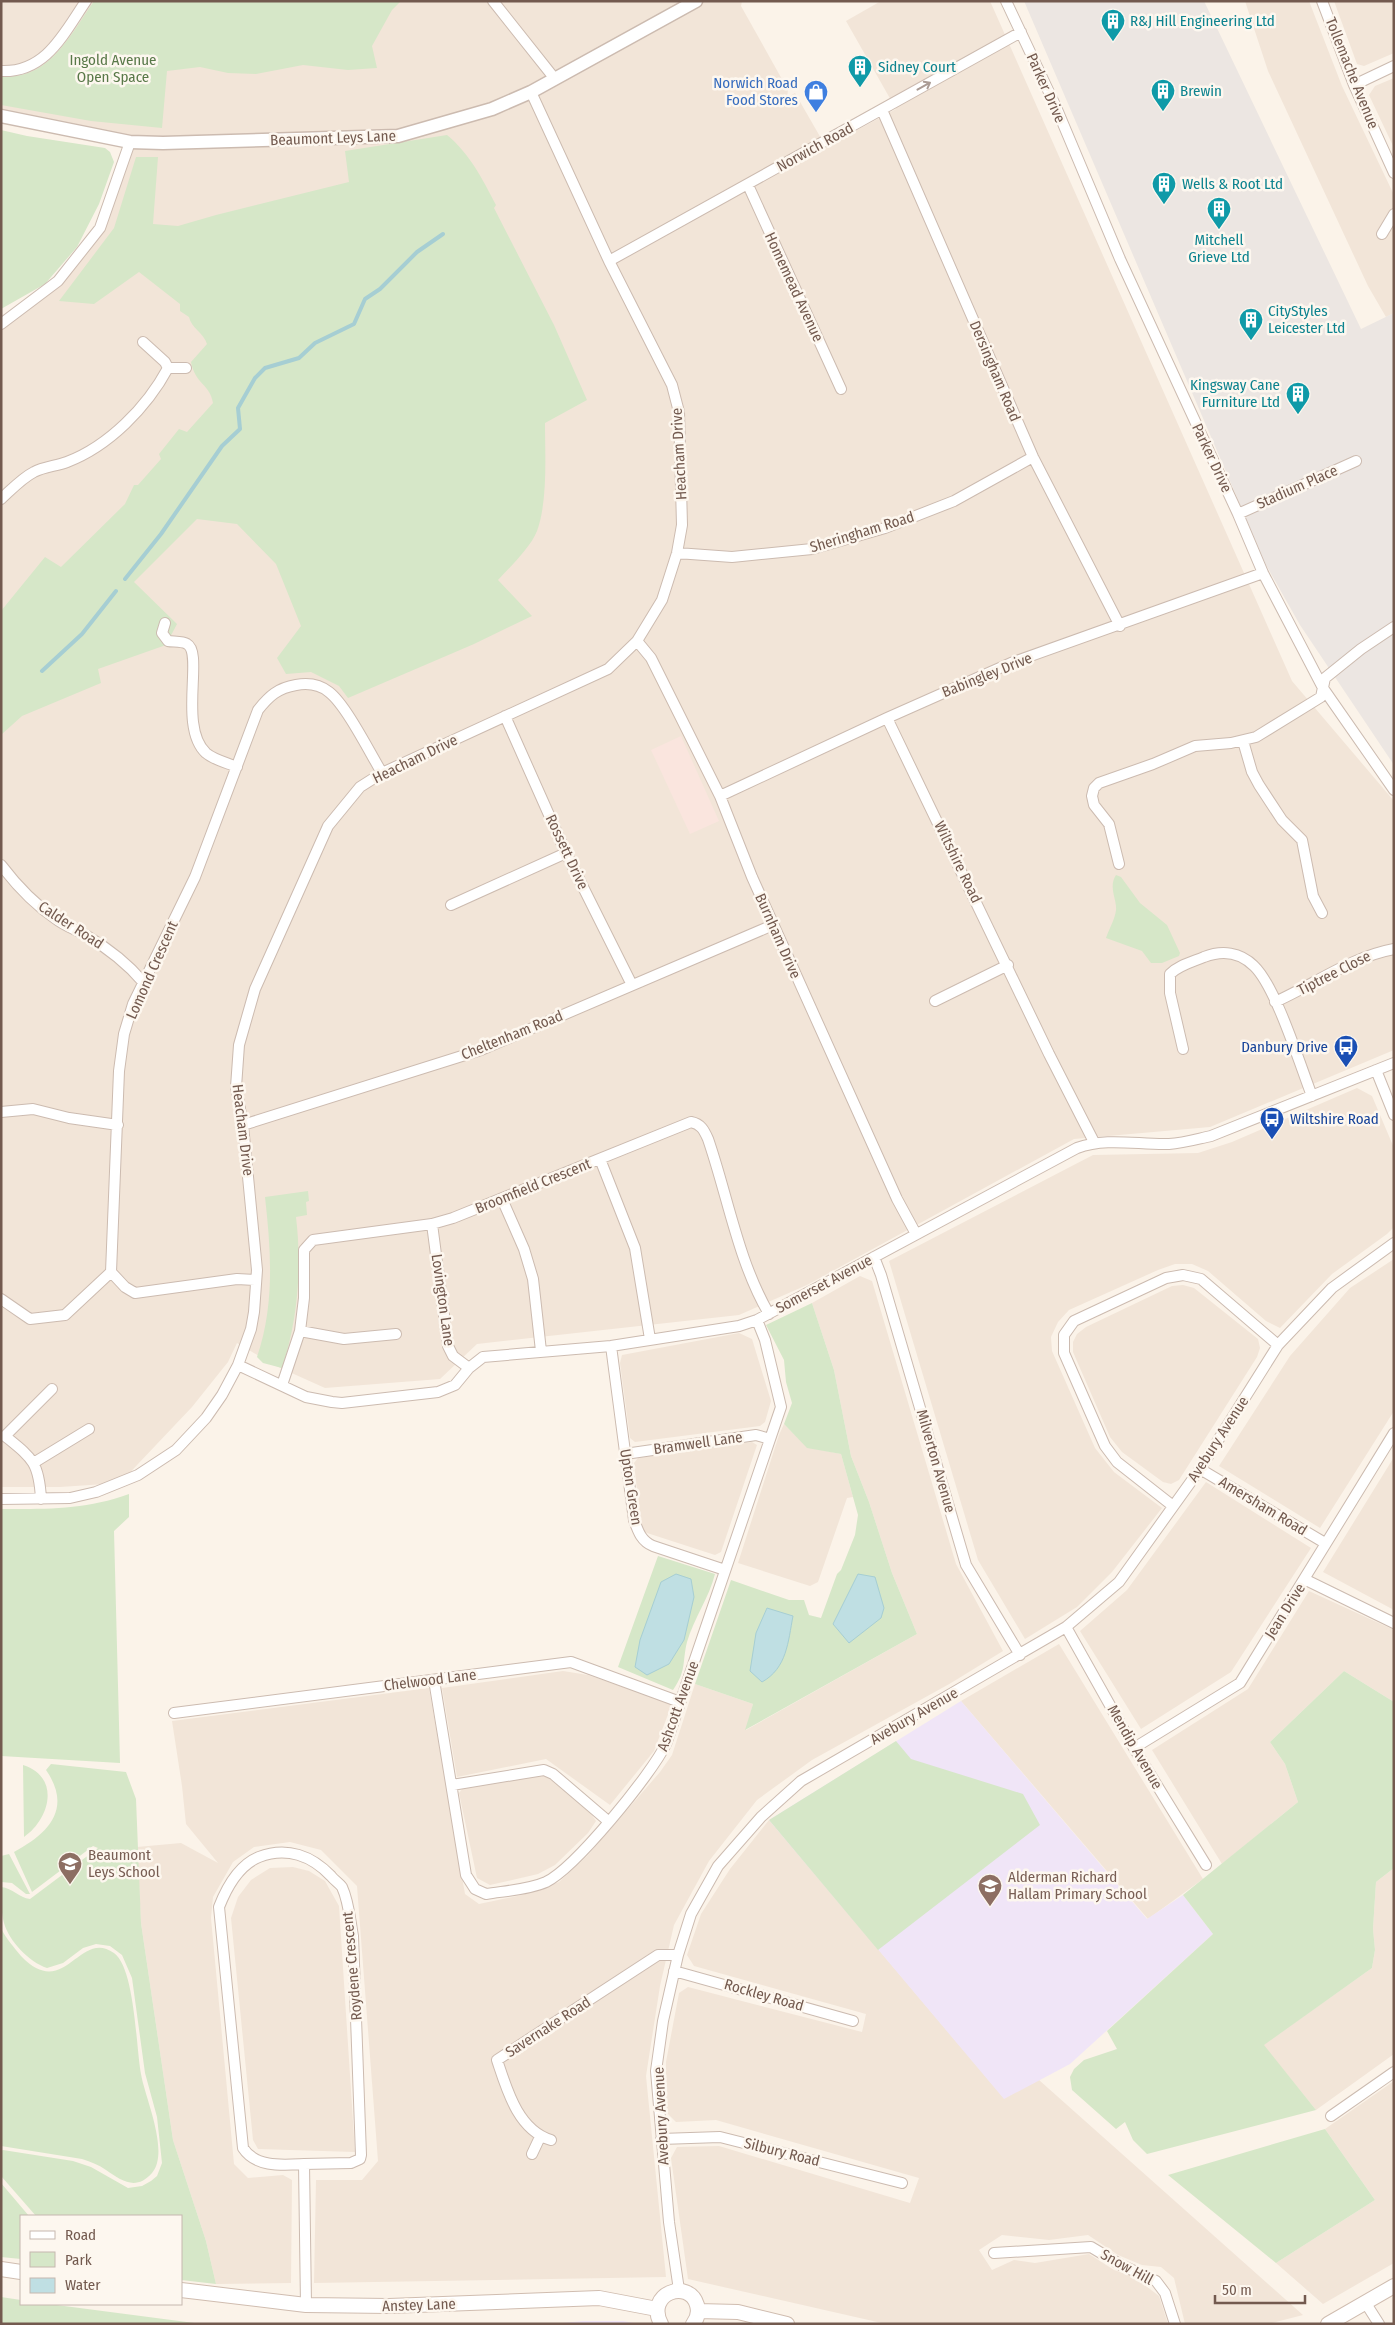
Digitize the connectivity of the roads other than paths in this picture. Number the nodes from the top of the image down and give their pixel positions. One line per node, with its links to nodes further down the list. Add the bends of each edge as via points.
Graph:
1 (86, 1): 8 (street, via 54,48 37,64 15,71)
2 (494, 1): 9 (street)
3 (696, 1): 9 (street, Beaumont Leys Lane)
4 (1006, 1): 6 (street, Parker Drive)
5 (1322, 1): 10 (street, Tollemache Avenue)
6 (1021, 32): 12 (street, Norwich Road, one-way to 6); 28 (street, Parker Drive, via 1120,259)
7 (1394, 66): 10 (street)
8 (1, 71)
9 (555, 79): 11 (street, Beaumont Leys Lane)
10 (1354, 85): 15 (street, Tollemache Avenue)
11 (531, 92): 14 (street, Beaumont Leys Lane, via 492,109 398,136); 19 (street, Heacham Drive)
12 (882, 110): 16 (street, Norwich Road); 25 (street, Dersingham Road)
13 (1, 116): 14 (street, Beaumont Leys Lane)
14 (130, 142): 20 (street, via 100,228 58,281)
15 (1394, 173)
16 (748, 185): 19 (street, Norwich Road); 24 (street, Homemead Avenue)
17 (1394, 214): 18 (street)
18 (1382, 234)
19 (609, 261): 29 (street, Heacham Drive, via 672,384 679,412 682,525)
20 (1, 324)
21 (143, 342): 22 (street)
22 (168, 368): 23 (street); 27 (street, via 143,404 117,433 67,462 34,472)
23 (186, 368)
24 (841, 389)
25 (1033, 457): 29 (street, Sheringham Road, via 954,501 885,528 812,549 732,557); 32 (street, Dersingham Road)
26 (1356, 461): 28 (street, Stadium Place)
27 (1, 499)
28 (1238, 514): 30 (street, Parker Drive)
29 (677, 553): 34 (street, Heacham Drive, via 662,600)
30 (1263, 573): 32 (street, Babingley Drive); 35 (street, Parker Drive)
31 (165, 623): 39 (street, via 162,633 168,641 187,644 193,651 195,665 191,703 197,740 208,755)
32 (1120, 626): 37 (street, Babingley Drive, via 1011,664)
33 (1394, 627): 35 (street, via 1325,678)
34 (637, 641): 36 (street, Heacham Drive, via 608,669); 42 (street, Burnham Drive, via 651,658)
35 (1323, 688): 38 (street, via 1320,697 1256,737); 41 (street, Parker Drive)
36 (504, 716): 40 (street, Heacham Drive); 43 (street, Rossett Drive)
37 (887, 718): 42 (street, Babingley Drive); 50 (street, Wiltshire Road)
38 (1244, 741): 44 (street, via 1194,746 1099,783 1092,796 1094,805 1109,824); 47 (street, via 1259,785 1282,820 1302,840 1313,896)
39 (238, 767): 40 (street, Lomond Crescent, via 258,710 269,695 285,686 315,684 339,702); 51 (street, Lomond Crescent, via 195,877)
40 (382, 773): 62 (street, Heacham Drive, via 360,787 328,826 255,989 239,1045 236,1087)
41 (1394, 790)
42 (720, 796): 48 (street, Burnham Drive)
43 (566, 852): 46 (street); 52 (street, Rossett Drive)
44 (1119, 864)
45 (1, 865): 51 (street, Calder Road, via 33,901 57,920 114,954)
46 (451, 905)
47 (1322, 913)
48 (773, 925): 52 (street, Cheltenham Road); 67 (street, Burnham Drive, via 897,1199)
49 (1394, 949): 54 (street, Tiptree Close, via 1354,960)
50 (1008, 965): 53 (street); 63 (street, Wiltshire Road)
51 (143, 982): 61 (street, Lomond Crescent, via 124,1034 119,1071)
52 (632, 985): 62 (street, Cheltenham Road, via 481,1050)
53 (935, 1001)
54 (1275, 1002): 55 (street, via 1254,965 1233,953 1212,954 1175,968 1169,982); 58 (street)
55 (1183, 1049)
56 (1394, 1063): 57 (street, Somerset Avenue)
57 (1376, 1070): 58 (street, Somerset Avenue); 60 (street)
58 (1312, 1096): 63 (street, Somerset Avenue, via 1191,1141 1170,1144)
59 (1, 1112): 61 (street, via 33,1109)
60 (1394, 1115)
61 (118, 1125): 70 (street, Lomond Crescent)
62 (243, 1125): 71 (street, Heacham Drive, via 257,1257)
63 (1094, 1142): 67 (street, Somerset Avenue, via 1060,1156)
64 (600, 1159): 65 (street, Broomfield Crescent); 73 (street, Broomfield Crescent, via 684,1124 697,1124 708,1139 756,1291); 77 (street, via 635,1248)
65 (502, 1199): 66 (street, Broomfield Crescent); 80 (street, via 533,1279)
66 (432, 1224): 75 (street, Broomfield Crescent, via 312,1240 302,1258 304,1298); 82 (street, Lovington Lane, via 448,1346 453,1356)
67 (916, 1234): 69 (street, Somerset Avenue)
68 (1394, 1244): 78 (street, Avebury Avenue, via 1332,1288)
69 (874, 1257): 73 (street, Somerset Avenue); 99 (street, Milverton Avenue, via 966,1565)
70 (111, 1272): 71 (street, via 125,1288 135,1293 237,1279); 72 (street, via 65,1315 30,1319)
71 (255, 1280): 81 (street, Heacham Drive, via 257,1291 251,1330)
72 (1, 1298)
73 (769, 1314): 74 (street, Somerset Avenue)
74 (757, 1320): 77 (street, Somerset Avenue, via 740,1326); 87 (street, Ashcott Avenue, via 781,1407)
75 (300, 1331): 76 (street, via 337,1339); 83 (street, Broomfield Crescent)
76 (396, 1334)
77 (650, 1340): 79 (street, Somerset Avenue)
78 (1278, 1345): 90 (street, Avebury Avenue); 93 (street, via 1201,1279 1183,1274 1166,1278 1074,1321 1064,1335 1064,1353 1104,1446 1117,1462)
79 (611, 1346): 80 (street, Somerset Avenue); 88 (street, Upton Green)
80 (541, 1350): 82 (street, Somerset Avenue, via 483,1357)
81 (238, 1366): 83 (street, Somerset Avenue); 92 (street, Heacham Drive, via 206,1418 176,1450 138,1475 96,1492 70,1498)
82 (469, 1368): 83 (street, Somerset Avenue, via 450,1389 342,1403 306,1397)
83 (282, 1386)
84 (52, 1389): 89 (street, via 5,1436)
85 (89, 1429): 89 (street)
86 (1394, 1433): 94 (street, Jean Drive)
87 (770, 1439): 88 (street, Bramwell Lane, via 756,1435); 95 (street, Ashcott Avenue)
88 (625, 1454): 95 (street, Upton Green, via 639,1535 652,1546)
89 (35, 1462): 92 (street)
90 (1200, 1469): 93 (street, Avebury Avenue); 94 (street, Amersham Road)
91 (1, 1499): 92 (street, Heacham Drive)
92 (41, 1499)
93 (1173, 1506): 98 (street, Avebury Avenue, via 1119,1582)
94 (1326, 1543): 96 (street, Jean Drive)
95 (725, 1570): 101 (street, Ashcott Avenue)
96 (1304, 1579): 97 (street); 103 (street, Jean Drive, via 1240,1683)
97 (1394, 1623)
98 (1066, 1627): 99 (street, Avebury Avenue); 103 (street, Mendip Avenue)
99 (1020, 1655): 107 (street, Avebury Avenue, via 801,1781 760,1817 718,1866 691,1914)
100 (434, 1680): 101 (street, Chelwood Lane, via 571,1662); 102 (street, Chelwood Lane); 104 (street, Ashcott Avenue)
101 (680, 1702): 105 (street, Ashcott Avenue, via 658,1761)
102 (174, 1713)
103 (1134, 1748): 106 (street, Mendip Avenue)
104 (452, 1785): 105 (street, via 544,1770); 105 (street, Ashcott Avenue, via 466,1875 475,1889 486,1894 538,1884 554,1877)
105 (608, 1821)
106 (1206, 1865)
107 (678, 1955): 108 (street, Avebury Avenue); 112 (street, Savernake Road, via 658,1955 497,2060 520,2116)
108 (674, 1971): 109 (street, Rockley Road); 113 (street, Avebury Avenue, via 656,2071)
109 (853, 2021)
110 (1394, 2072): 111 (street)
111 (1331, 2116)
112 (540, 2137): 114 (street); 115 (street)
113 (661, 2139): 117 (street, Silbury Road, via 720,2137); 123 (street, Avebury Avenue)
114 (551, 2140)
115 (532, 2154)
116 (304, 2164): 116 (street, Roydene Crescent, via 266,2164 247,2155 243,2148 219,1907 225,1891 248,1865 258,1858 284,1854 295,1854 319,1863 341,1887 349,1911 352,1936 362,2155 351,2163); 125 (street)
117 (902, 2183)
118 (994, 2253): 130 (street, Snow Hill, via 1091,2247 1156,2281 1165,2292)
119 (1, 2270): 120 (main road)
120 (20, 2272)
121 (1394, 2286): 124 (main road)
122 (182, 2290): 125 (main road, Anstey Lane)
123 (679, 2290): 126 (main road, via 663,2296); 127 (main road, via 688,2293 696,2302)
124 (1365, 2302): 131 (main road); 132 (street)
125 (306, 2305): 126 (main road, Anstey Lane, via 389,2306 600,2298)
126 (656, 2310): 128 (main road)
127 (696, 2317): 129 (main road, via 738,2312)
128 (661, 2324)
129 (787, 2324)
130 (1175, 2324)
131 (1328, 2324)
132 (1379, 2324)

